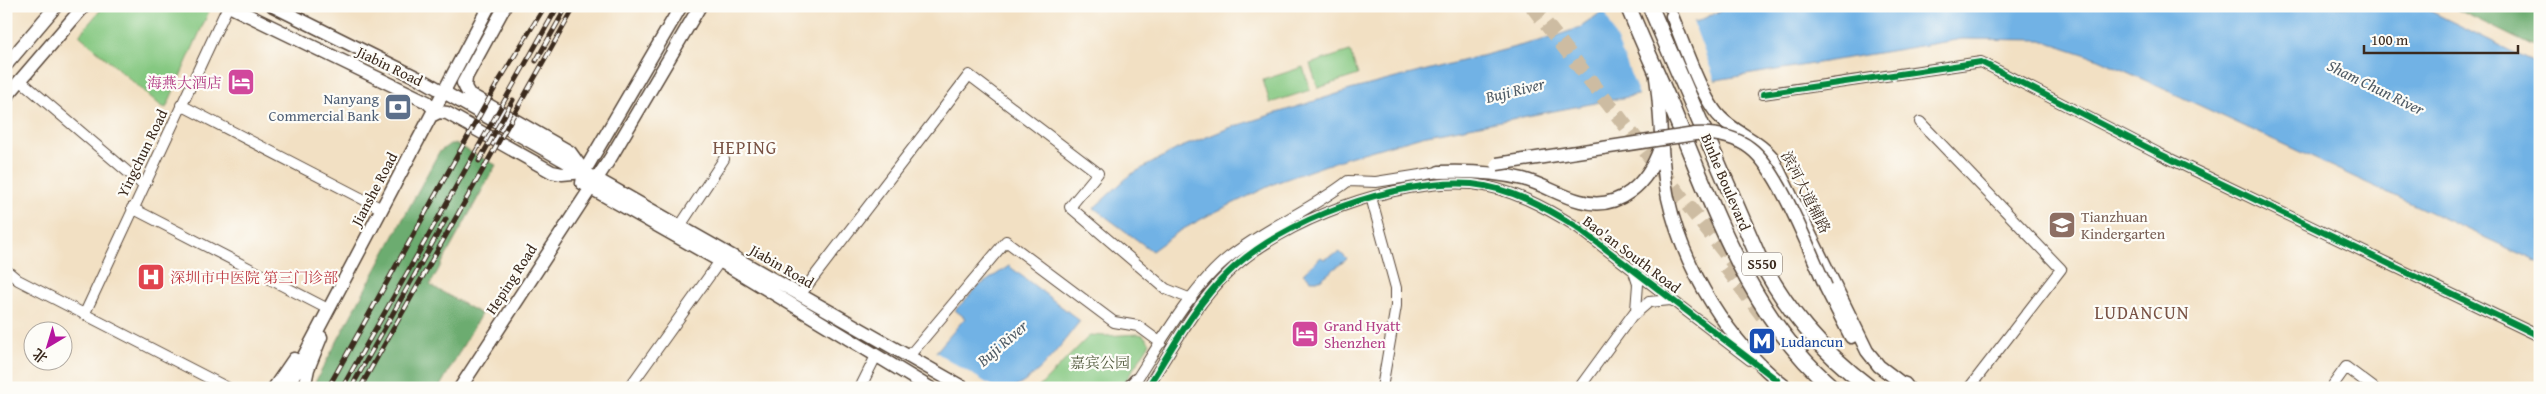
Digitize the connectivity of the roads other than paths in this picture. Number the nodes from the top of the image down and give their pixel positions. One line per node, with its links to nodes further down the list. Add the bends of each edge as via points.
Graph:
1 (56, 6): 12 (main road)
2 (84, 6): 14 (main road)
3 (228, 6): 19 (street, Yingchun Road); 21 (main road, Jiabin Road, via 427,102)
4 (489, 6): 15 (main road, Jianshe Road)
5 (505, 6): 18 (main road, via 458,94)
6 (681, 6): 25 (main road)
7 (700, 6): 27 (main road, Heping Road)
8 (1628, 6): 13 (highway, S550)
9 (1650, 6): 20 (highway, S550)
10 (280, 8): 15 (main road, Jiabin Road)
11 (1669, 9): 20 (main road, 滨河大道辅路)
12 (6, 65)
13 (1655, 70): 22 (main road); 65 (highway, Binhe Boulevard / S550, via 1722,228 1752,288 1782,335 1804,362)
14 (20, 80): 17 (main road); 28 (street)
15 (444, 92): 18 (main road, Jiabin Road); 21 (main road, Jianshe Road)
16 (1763, 94): 44 (street, via 1981,62 2168,158)
17 (6, 97)
18 (466, 99): 25 (main road, Jiabin Road)
19 (181, 105): 28 (street, Yingchun Road); 31 (street)
20 (1704, 112): 48 (main road, 滨河大道辅路, via 1757,142 1772,157 1858,334); 66 (highway, Binhe Boulevard / S550, via 1714,156 1758,256 1788,308 1820,344)
21 (433, 115): 25 (main road, via 447,113 552,172); 31 (main road, Jianshe Road)
22 (1660, 118): 26 (main road, via 1662,144 1652,167 1630,193 1612,202 1581,202 1536,183 1506,175); 49 (main road, via 1668,198 1687,256 1700,283 1734,333)
23 (1920, 122): 67 (street, via 2061,269)
24 (724, 159): 32 (street)
25 (584, 172): 27 (main road, Jiabin Road)
26 (1439, 172): 38 (street, via 1376,182 1348,181 1324,200 1279,223 1233,254); 48 (main road, bridge, via 1695,134 1710,133 1736,140 1750,148 1769,168 1848,334)
27 (593, 184): 32 (main road, Jiabin Road); 33 (main road, Jiabin Road); 56 (main road, Heping Road)
28 (143, 185): 30 (street, Yingchun Road)
29 (1370, 197): 34 (street, Bao'an South Road, via 1438,186 1472,184 1490,187 1536,203 1557,215); 61 (street, Bao'an South Road, via 1304,222 1276,237 1236,266 1198,307); 62 (street, via 1396,288)
30 (132, 208): 40 (street); 41 (street, Yingchun Road)
31 (382, 209): 36 (main road, Jianshe Road)
32 (680, 226): 37 (main road, Jiabin Road)
33 (720, 261): 46 (main road, Jiabin Road); 57 (street)
34 (1632, 269): 39 (street, Bao'an South Road); 42 (street, via 1638,284 1638,305)
35 (6, 270): 41 (street, via 18,280)
36 (338, 290): 40 (main road, Jianshe Road); 55 (main road)
37 (800, 295): 38 (street, via 969,75 1098,174 1070,207 1166,288); 47 (main road, Jiabin Road)
38 (1191, 299): 45 (street)
39 (1671, 300): 42 (street, via 1649,302); 49 (street, Bao'an South Road)
40 (328, 309): 43 (main road, Jianshe Road)
41 (85, 313): 52 (street)
42 (1633, 316): 63 (street)
43 (320, 323): 53 (main road); 54 (main road, Jianshe Road)
44 (2537, 335)
45 (1161, 343): 47 (street, via 1138,326 1114,322 1006,241); 50 (street)
46 (876, 356): 58 (street); 59 (main road, Jiabin Road)
47 (909, 356): 60 (main road, Jiabin Road)
48 (1879, 366): 51 (main road, 滨河大道辅路)
49 (1777, 380): 64 (main road)
50 (1132, 385)
51 (1906, 387)
52 (228, 388)
53 (274, 388)
54 (287, 388)
55 (304, 388)
56 (460, 388)
57 (629, 388)
58 (860, 388)
59 (930, 388)
60 (964, 388)
61 (1147, 388)
62 (1382, 388)
63 (1579, 388)
64 (1787, 388)
65 (1832, 388)
66 (1870, 388)
67 (1969, 388)
68 (2331, 388): 69 (street, via 2346,367)
69 (2374, 388)

